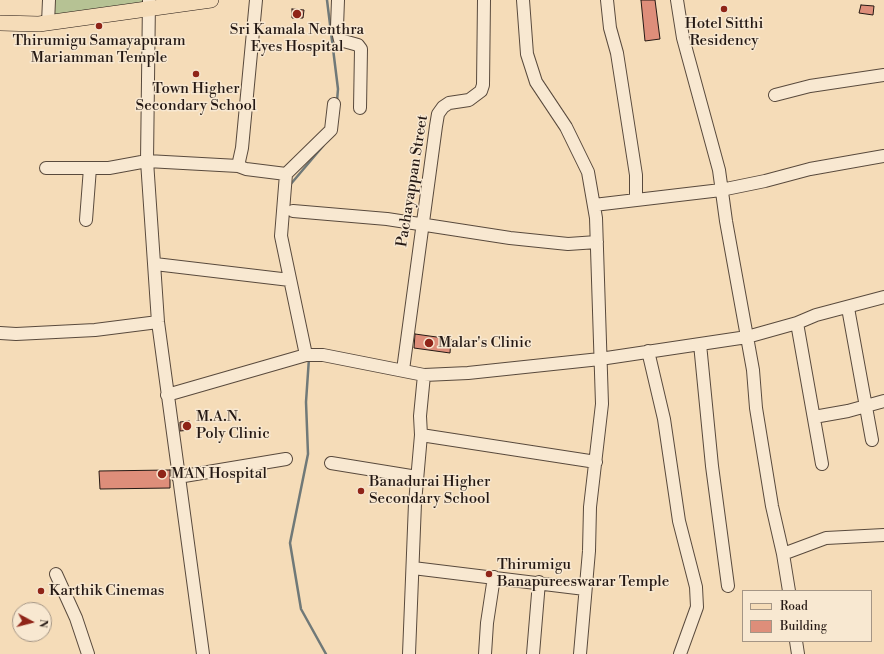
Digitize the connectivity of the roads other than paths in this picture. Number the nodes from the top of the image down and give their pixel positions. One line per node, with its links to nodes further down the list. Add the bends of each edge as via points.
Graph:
1 (49, 0): 11 (street)
2 (202, 0): 9 (main road)
3 (256, 0): 18 (street, via 242,148)
4 (338, 0): 15 (street, via 337,27 340,40 358,45 361,49)
5 (484, 0): 27 (street, Pachayappan Street, via 483,85 475,97 449,103 438,114)
6 (523, 0): 24 (street, via 527,54 536,82 577,146 588,172)
7 (607, 0): 23 (street, via 636,175)
8 (677, 0): 22 (street, via 683,38 719,170)
9 (149, 4): 11 (main road); 17 (street)
10 (0, 23): 11 (main road)
11 (48, 23)
12 (884, 75): 13 (street, via 810,86)
13 (775, 95)
14 (334, 104): 21 (street, via 330,130)
15 (360, 108)
16 (884, 156): 22 (street, via 810,169)
17 (148, 162): 18 (street); 20 (street); 29 (street)
18 (238, 166): 21 (street)
19 (46, 168): 20 (street)
20 (90, 168): 26 (street)
21 (286, 174): 30 (street, via 282,236)
22 (721, 190): 23 (street); 36 (street)
23 (636, 199): 24 (street)
24 (594, 205): 28 (street)
25 (293, 211): 27 (street)
26 (86, 220)
27 (422, 224): 28 (street, via 568,244); 41 (street, Pachayappan Street)
28 (597, 242): 40 (street)
29 (155, 264): 30 (street); 33 (street)
30 (290, 280): 39 (street)
31 (884, 297): 32 (street)
32 (848, 308): 34 (street, via 816,315); 45 (street)
33 (158, 322): 35 (street, via 95,330); 43 (street)
34 (797, 323): 36 (street); 46 (street)
35 (0, 333)
36 (747, 337): 37 (street); 56 (street, via 756,408)
37 (700, 344): 38 (street); 61 (street, via 712,466)
38 (648, 351): 40 (street); 71 (street, via 664,419 679,521 696,587 697,608)
39 (306, 355): 41 (street, via 323,355); 43 (street)
40 (600, 359): 42 (street); 50 (street, via 602,404)
41 (403, 370): 42 (street)
42 (424, 375): 47 (street)
43 (167, 395): 53 (street)
44 (884, 401): 45 (street)
45 (867, 405): 46 (street); 48 (street)
46 (814, 417): 52 (street)
47 (421, 435): 50 (street); 54 (street)
48 (872, 440)
49 (286, 459): 53 (street)
50 (596, 462): 62 (street, via 590,507)
51 (331, 463): 54 (street)
52 (822, 464)
53 (178, 477): 66 (street)
54 (417, 477): 57 (street)
55 (884, 535): 56 (street, via 826,538)
56 (782, 547): 63 (street)
57 (413, 568): 59 (street); 67 (street)
58 (56, 574): 65 (street, via 76,618)
59 (494, 577): 60 (street); 68 (street)
60 (539, 582): 62 (street); 69 (street)
61 (728, 586)
62 (585, 589): 70 (street)
63 (789, 590)
64 (796, 642): 72 (street)
65 (88, 654)
66 (203, 654)
67 (409, 654)
68 (485, 654)
69 (533, 654)
70 (580, 654)
71 (680, 654)
72 (798, 654)

